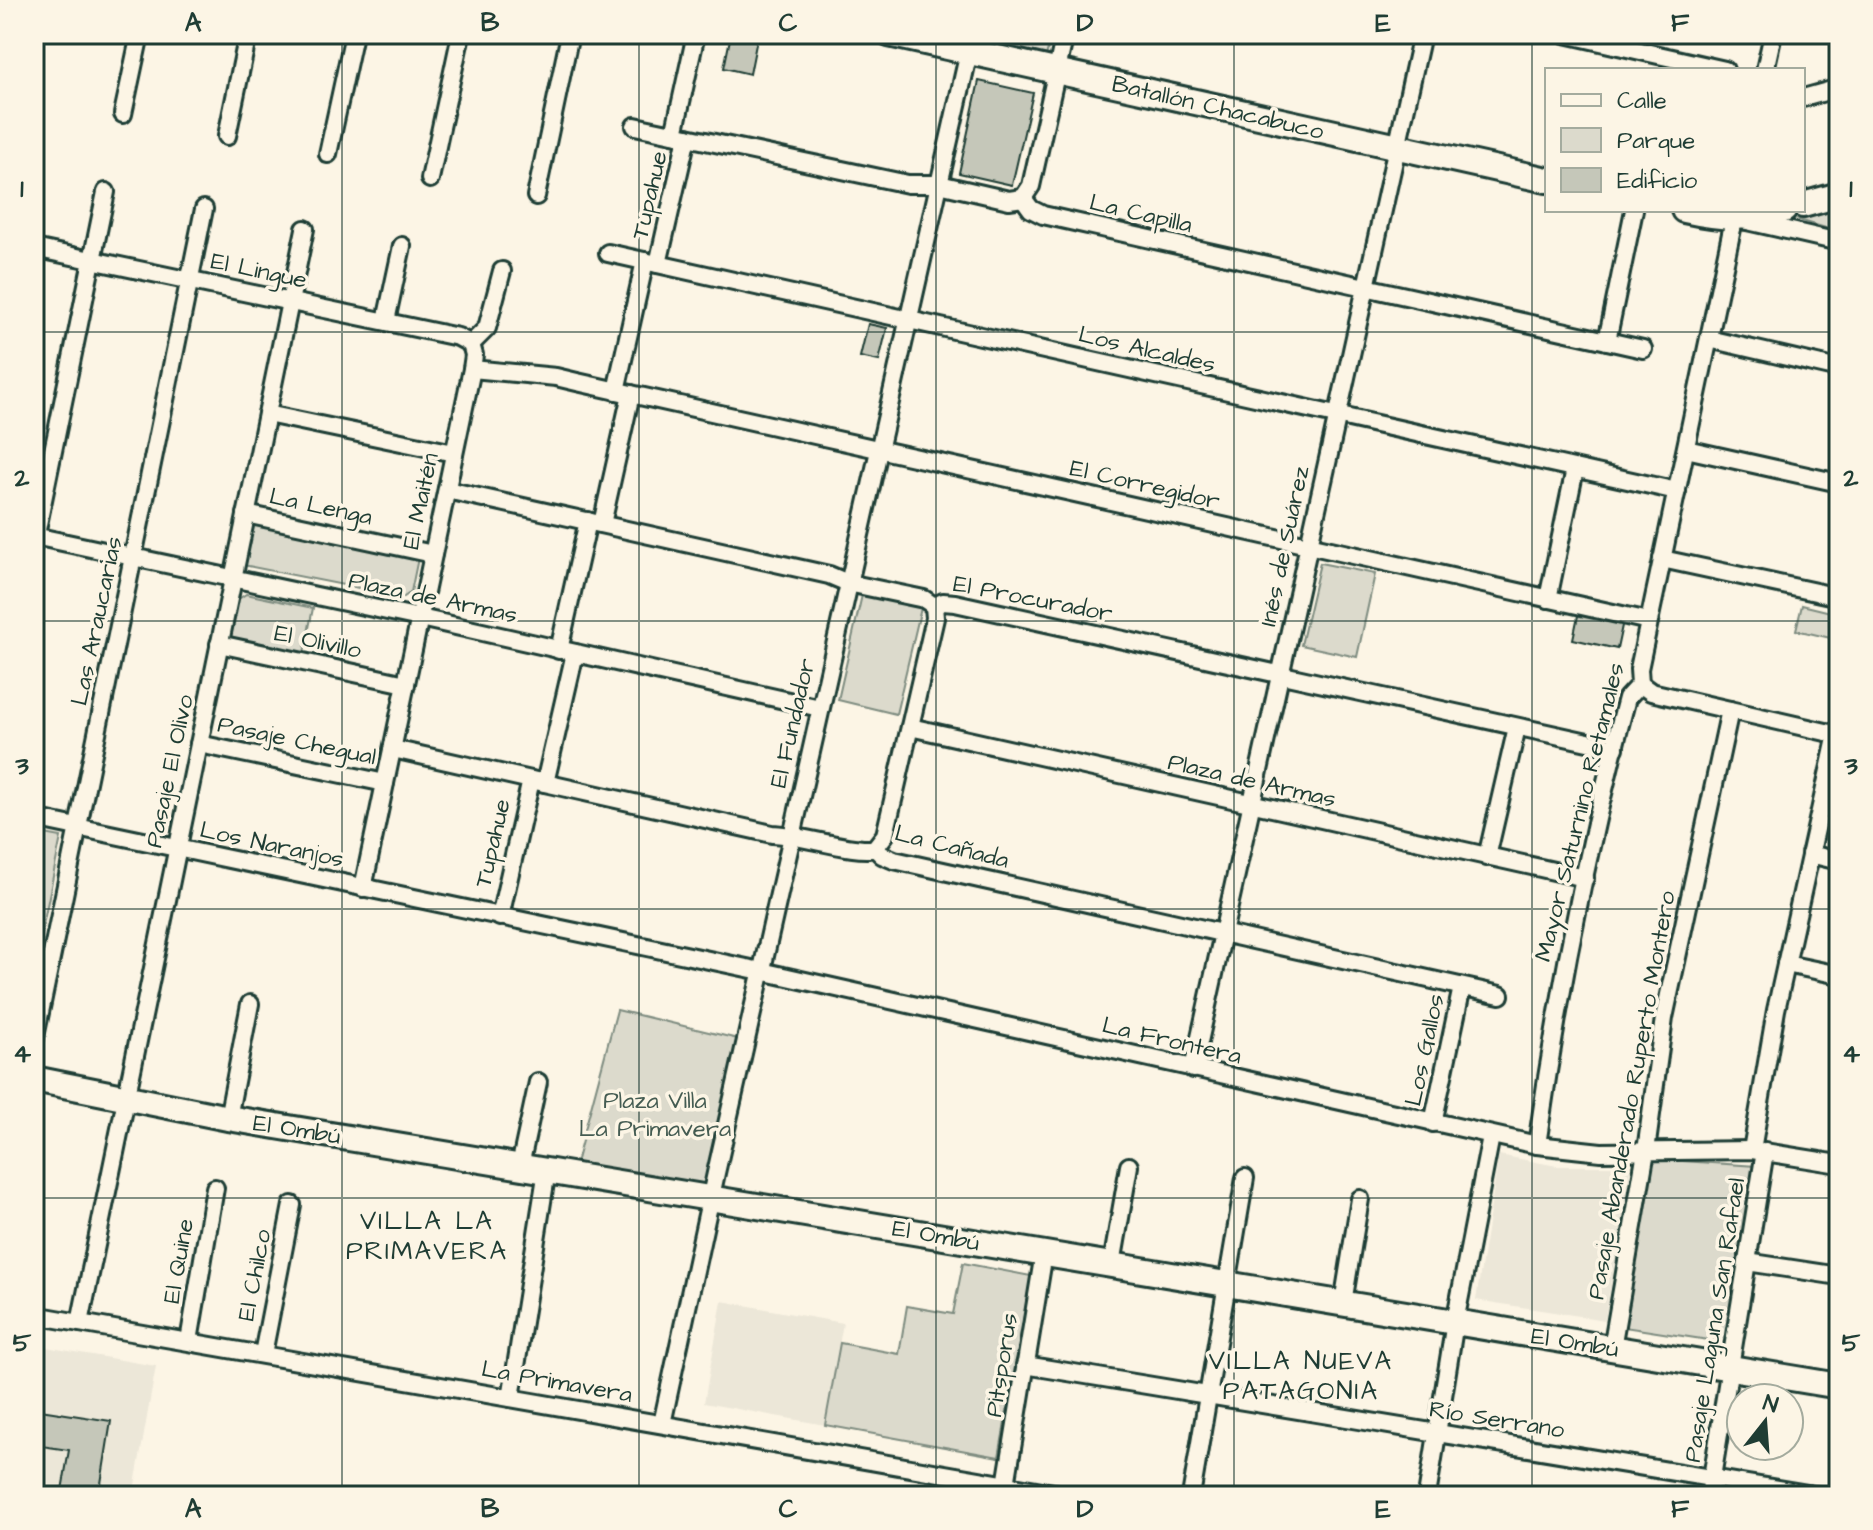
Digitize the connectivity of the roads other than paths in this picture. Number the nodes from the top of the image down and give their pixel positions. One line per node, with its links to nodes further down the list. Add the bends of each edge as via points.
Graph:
1 (140, 34): 19 (street)
2 (248, 34): 21 (street)
3 (354, 34): 24 (street)
4 (461, 34): 25 (street)
5 (570, 34): 30 (street)
6 (696, 34): 22 (street, Tupahue)
7 (889, 34): 12 (street, Batallón Chacabuco)
8 (1065, 34): 16 (street)
9 (1422, 34): 23 (street, Inés de Suárez)
10 (1565, 34): 13 (street)
11 (1773, 34): 15 (street)
12 (971, 43): 16 (street, Batallón Chacabuco); 27 (street, El Fundador)
13 (1665, 63): 14 (street)
14 (1708, 68)
15 (1765, 68)
16 (1057, 71): 23 (street, Batallón Chacabuco); 31 (street, via 1031,186)
17 (1839, 88): 18 (street)
18 (1805, 97)
19 (123, 114)
20 (635, 126): 22 (street, La Capilla)
21 (227, 136)
22 (680, 136): 27 (street, La Capilla, via 908,184); 44 (street, Tupahue)
23 (1397, 146): 26 (street, Batallón Chacabuco); 47 (street, Inés de Suárez)
24 (328, 154)
25 (430, 179)
26 (1545, 180)
27 (939, 184): 31 (street, La Capilla, via 1009,200); 49 (street, El Fundador)
28 (106, 192): 43 (street)
29 (1839, 195): 32 (street)
30 (536, 196)
31 (1023, 198): 47 (street, La Capilla, via 1043,215)
32 (1805, 204)
33 (204, 209): 46 (street, Las Araucarias)
34 (1634, 212): 52 (street)
35 (1710, 212): 36 (street)
36 (1735, 214): 37 (street); 51 (street, Mayor Saturnino Retamales)
37 (1783, 220): 39 (street)
38 (305, 229): 48 (street, Pasaje El Olivo)
39 (1839, 242)
40 (402, 246): 50 (street)
41 (34, 248): 43 (street, El Lingue)
42 (608, 253): 44 (street, Los Alcaldes)
43 (92, 260): 46 (street, El Lingue); 69 (street)
44 (652, 263): 49 (street, Los Alcaldes); 57 (street, Tupahue)
45 (502, 271): 53 (street, via 487,328)
46 (190, 281): 48 (street, El Lingue); 72 (street, Las Araucarias)
47 (1366, 287): 52 (street, La Capilla); 59 (street, Inés de Suárez)
48 (290, 301): 50 (street, El Lingue); 58 (street, Pasaje El Olivo)
49 (907, 320): 59 (street, Los Alcaldes); 61 (street, El Fundador)
50 (386, 321): 53 (street, El Lingue)
51 (1709, 339): 56 (street); 60 (street, Mayor Saturnino Retamales)
52 (1607, 341): 54 (street, La Capilla)
53 (471, 344): 55 (street, El Maitén)
54 (1643, 349)
55 (472, 369): 57 (street, via 556,377); 62 (street, El Maitén)
56 (1839, 369)
57 (624, 392): 61 (street, El Corregidor); 68 (street, Tupahue)
58 (267, 414): 62 (street); 67 (street, Pasaje El Olivo)
59 (1338, 416): 63 (street, Los Alcaldes); 70 (street, Inés de Suárez)
60 (1686, 449): 64 (street); 66 (street, Mayor Saturnino Retamales)
61 (878, 450): 70 (street, El Corregidor); 75 (street, El Fundador)
62 (454, 453): 65 (street, El Maitén)
63 (1575, 469): 66 (street, Los Alcaldes); 77 (street)
64 (1839, 483)
65 (447, 490): 68 (street, El Procurador); 71 (street, El Maitén)
66 (1677, 491): 73 (street, Mayor Saturnino Retamales)
67 (246, 514): 71 (street, La Lenga); 74 (street, Pasaje El Olivo)
68 (595, 523): 75 (street, El Procurador); 82 (street, Tupahue)
69 (34, 539): 72 (street, Plaza de Armas)
70 (1309, 545): 77 (street, El Corregidor); 83 (street, Inés de Suárez)
71 (433, 554): 79 (street, El Maitén)
72 (133, 558): 74 (street, Plaza de Armas); 98 (street, Las Araucarias)
73 (1662, 559): 76 (street); 80 (street, Mayor Saturnino Retamales)
74 (233, 578): 79 (street, Plaza de Armas); 81 (street, Pasaje El Olivo)
75 (848, 583): 78 (street, El Procurador, via 924,599); 86 (street, El Fundador)
76 (1839, 597)
77 (1548, 599): 80 (street, El Corregidor)
78 (934, 606): 83 (street, El Procurador, via 955,603); 88 (street)
79 (420, 618): 82 (street, Plaza de Armas); 84 (street, El Maitén)
80 (1649, 621): 85 (street, Mayor Saturnino Retamales)
81 (219, 644): 84 (street, El Olivillo); 91 (street, Pasaje El Olivo)
82 (567, 651): 86 (street, Plaza de Armas); 94 (street, Tupahue)
83 (1280, 675): 89 (street, El Procurador); 96 (street, Inés de Suárez)
84 (406, 684): 93 (street, El Maitén)
85 (1640, 684): 87 (street, via 1651,692); 92 (street, Mayor Saturnino Retamales, via 1627,698)
86 (820, 708): 99 (street, El Fundador)
87 (1730, 710): 90 (street); 125 (street, Pasaje Abanderado Ruperto Montero, via 1671,980)
88 (910, 727): 96 (street, Plaza de Armas); 100 (street, via 885,835)
89 (1517, 727): 92 (street, El Procurador); 103 (street)
90 (1838, 735): 102 (street, Pasaje Laguna San Rafael)
91 (199, 744): 95 (street, Pasaje Chegual); 101 (street, Pasaje El Olivo)
92 (1615, 748): 105 (street, Mayor Saturnino Retamales)
93 (393, 749): 94 (street, La Cañada); 95 (street, El Maitén)
94 (538, 781): 99 (street, La Cañada, via 772,834); 107 (street, Tupahue)
95 (385, 783): 106 (street, El Maitén)
96 (1251, 805): 103 (street, Plaza de Armas); 108 (street, Inés de Suárez)
97 (34, 818): 98 (street, Los Naranjos)
98 (78, 827): 101 (street, Los Naranjos); 115 (street, Las Araucarias)
99 (792, 834): 100 (street, La Cañada, via 862,850); 110 (street, El Fundador)
100 (875, 848): 108 (street, La Cañada, via 894,860)
101 (178, 849): 106 (street, Los Naranjos); 119 (street, Pasaje El Olivo)
102 (1810, 854): 104 (street); 109 (street, Pasaje Laguna San Rafael)
103 (1487, 857): 105 (street, Plaza de Armas)
104 (1839, 861)
105 (1585, 878): 123 (street, Mayor Saturnino Retamales)
106 (363, 888): 107 (street, Los Naranjos)
107 (500, 917): 110 (street, La Frontera)
108 (1223, 933): 112 (street, La Cañada); 116 (street, Inés de Suárez)
109 (1786, 964): 111 (street); 124 (street, Pasaje Laguna San Rafael, via 1767,1056)
110 (761, 971): 116 (street, La Frontera); 132 (street, El Fundador)
111 (1839, 975)
112 (1462, 987): 113 (street, La Cañada); 121 (street, Los Gallos)
113 (1500, 995)
114 (250, 1004): 120 (street)
115 (34, 1042)
116 (1193, 1069): 121 (street, La Frontera)
117 (34, 1079): 119 (street, El Ombú)
118 (538, 1082): 127 (street)
119 (126, 1098): 120 (street, El Ombú); 143 (street, Pasaje El Olivo)
120 (228, 1118): 127 (street, El Ombú)
121 (1433, 1123): 122 (street, La Frontera)
122 (1491, 1136): 123 (street, La Frontera); 142 (street)
123 (1537, 1145): 125 (street, La Frontera)
124 (1759, 1150): 125 (street, La Frontera); 126 (street, La Frontera); 136 (street, Pasaje Laguna San Rafael)
125 (1646, 1151): 145 (street, Pasaje Abanderado Ruperto Montero)
126 (1839, 1164)
127 (520, 1166): 129 (street, El Ombú)
128 (1129, 1166): 137 (street)
129 (547, 1170): 132 (street, El Ombú); 151 (street)
130 (1245, 1178): 139 (street)
131 (215, 1188): 144 (street, El Quine)
132 (711, 1197): 135 (street, El Ombú); 152 (street, El Fundador)
133 (1360, 1199): 140 (street)
134 (292, 1205): 146 (street, El Chilco)
135 (1044, 1253): 137 (street, El Ombú); 147 (street, Pitsporus)
136 (1747, 1262): 138 (street); 148 (street, Pasaje Laguna San Rafael)
137 (1112, 1264): 139 (street, El Ombú)
138 (1839, 1276)
139 (1228, 1283): 140 (street, El Ombú); 150 (street)
140 (1343, 1303): 142 (street, El Ombú)
141 (34, 1315): 143 (street, La Primavera)
142 (1455, 1322): 145 (street, El Ombú); 153 (street)
143 (80, 1323): 144 (street, La Primavera)
144 (189, 1341): 146 (street, La Primavera)
145 (1612, 1348): 148 (street, El Ombú)
146 (263, 1354): 151 (street, La Primavera)
147 (1025, 1365): 150 (street, Río Serrano); 155 (street, Pitsporus)
148 (1730, 1368): 149 (street, El Ombú); 154 (street, Pasaje Laguna San Rafael)
149 (1839, 1386)
150 (1208, 1395): 153 (street, Río Serrano); 157 (street)
151 (511, 1398): 152 (street, La Primavera)
152 (662, 1424): 155 (street, La Primavera)
153 (1437, 1433): 154 (street, Río Serrano); 158 (street)
154 (1712, 1478): 159 (street, Pasaje Laguna San Rafael); 160 (street, Río Serrano)
155 (1016, 1489): 156 (street, La Primavera)
156 (1071, 1496)
157 (1191, 1496)
158 (1427, 1496)
159 (1709, 1496)
160 (1820, 1496)

